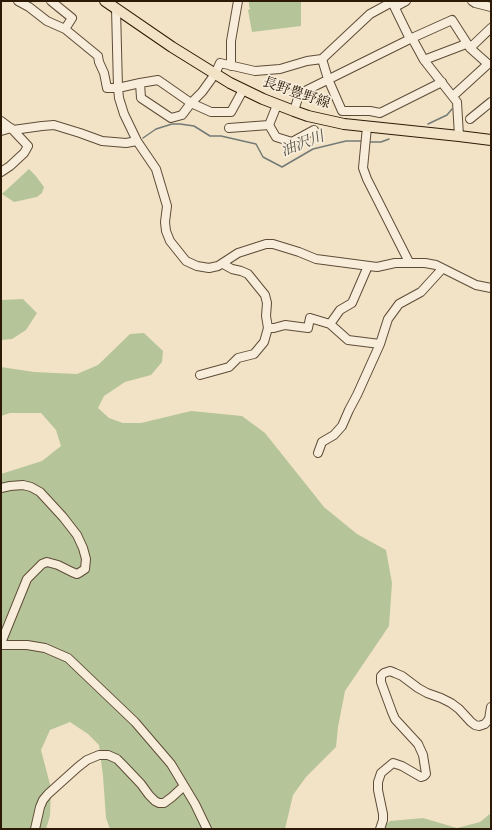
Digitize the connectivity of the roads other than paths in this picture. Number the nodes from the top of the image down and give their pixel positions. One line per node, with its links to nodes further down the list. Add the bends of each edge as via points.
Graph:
1 (18, 1): 11 (street, via 47,21)
2 (51, 1): 11 (street, via 72,18)
3 (105, 1): 8 (main road, 長野豊野線)
4 (238, 1): 17 (street, via 231,41)
5 (406, 1): 7 (street)
6 (472, 1): 9 (street)
7 (393, 3): 12 (street); 14 (street, via 370,14)
8 (116, 5): 18 (main road, 長野豊野線, via 172,47); 22 (street)
9 (491, 7)
10 (491, 28): 13 (street)
11 (66, 29): 22 (street, via 98,56 107,88)
12 (411, 38): 13 (street, via 452,20); 15 (street); 19 (street)
13 (468, 46): 15 (street); 16 (street)
14 (322, 59): 17 (street, via 280,69 255,70); 19 (street)
15 (424, 60): 20 (street)
16 (490, 64): 24 (street)
17 (231, 66): 18 (street, via 220,63)
18 (215, 74): 23 (main road, 長野豊野線); 26 (street)
19 (328, 79): 20 (street, via 342,111 380,112); 28 (street, via 305,91 298,98)
20 (442, 82): 24 (street)
21 (140, 83): 22 (street); 26 (street, via 158,80); 26 (street, via 141,98 171,118 182,115)
22 (118, 88): 39 (street, via 124,114)
23 (243, 90): 26 (street, via 231,112 211,112); 27 (main road, 長野豊野線)
24 (452, 96): 37 (street, via 457,102)
25 (491, 102): 29 (street)
26 (191, 103)
27 (277, 105): 28 (main road, 長野豊野線); 31 (street)
28 (294, 111): 35 (main road, 長野豊野線)
29 (470, 119)
30 (1, 121): 32 (street)
31 (269, 125): 33 (street); 34 (street, via 276,137 292,142)
32 (11, 128): 36 (street); 39 (street, via 54,125 102,141); 40 (street, via 28,146 24,153)
33 (229, 128)
34 (314, 130)
35 (366, 131): 37 (main road, 長野豊野線); 41 (street, via 363,168)
36 (1, 132)
37 (459, 136): 38 (main road, 長野豊野線)
38 (491, 140)
39 (137, 141): 42 (street, via 156,169 167,206 165,222 170,241 186,261 197,266 209,268)
40 (1, 172)
41 (409, 262): 43 (street); 44 (street, via 436,265)
42 (223, 264): 43 (street, via 238,253 273,244 316,259); 47 (street, via 232,270 248,274 265,295)
43 (368, 266): 46 (street, via 352,303 340,310)
44 (442, 269): 45 (street, via 476,285); 48 (street, via 421,292 399,304 388,319)
45 (491, 288)
46 (330, 324): 47 (street, via 310,318 308,328 285,325); 48 (street, via 348,340)
47 (268, 328): 49 (street, via 264,342 254,354 238,358 230,367)
48 (380, 344): 50 (street, via 342,426 334,435 322,442)
49 (200, 376)
50 (318, 453)
51 (1, 488): 52 (street, via 23,485 40,492 77,535 86,559 85,569 77,574 47,562 27,579)
52 (1, 644): 54 (street, via 45,648 68,658 134,722 171,764)
53 (491, 707): 57 (street, via 485,724 475,725 451,703 427,693 402,676 390,672 381,676 395,719 418,744 426,774 420,777 392,763 381,773 378,790 383,820)
54 (184, 786): 55 (street, via 172,797 159,803 117,760 108,754 99,755 87,760 48,794 40,807); 56 (street)
55 (34, 829)
56 (207, 829)
57 (380, 829)

